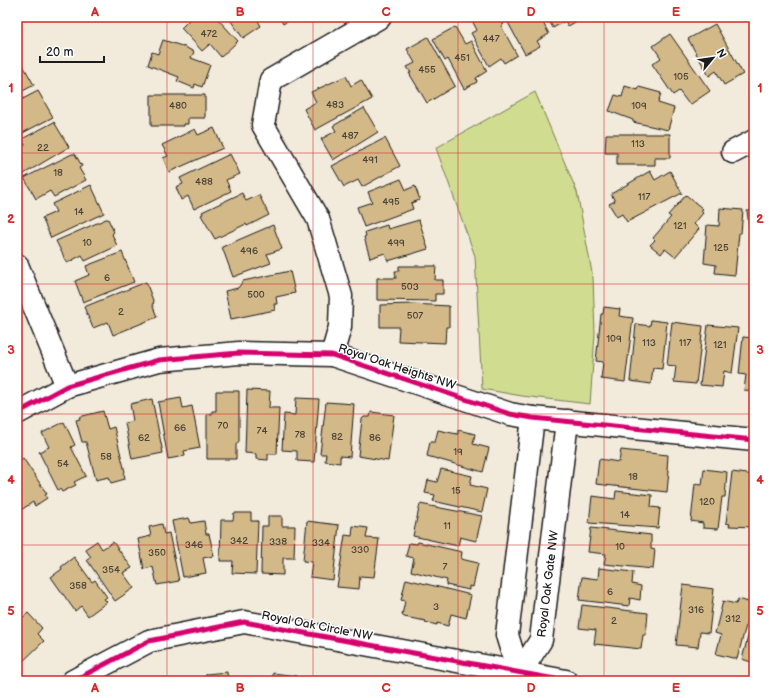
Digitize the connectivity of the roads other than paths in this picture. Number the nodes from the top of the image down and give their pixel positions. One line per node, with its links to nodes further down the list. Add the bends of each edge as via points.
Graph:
1 (380, 17): 5 (street, Royal Oak Heights NW, via 271,80 263,125 318,219 341,296 340,327)
2 (754, 141): 3 (street)
3 (734, 152)
4 (17, 265): 6 (street)
5 (332, 355): 6 (street, Royal Oak Heights NW, via 239,353 159,360); 8 (street, Royal Oak Heights NW, via 510,414)
6 (67, 386): 7 (street, Royal Oak Heights NW)
7 (17, 413)
8 (533, 418): 9 (street, Royal Oak Heights NW); 11 (street, via 507,635)
9 (567, 421): 10 (street, Royal Oak Heights NW); 11 (street, Royal Oak Gate NW, via 541,640)
10 (754, 440)
11 (518, 677): 12 (street, Royal Oak Circle NW, via 244,622 149,641); 13 (street, Royal Oak Circle NW)
12 (72, 681)
13 (566, 681)

